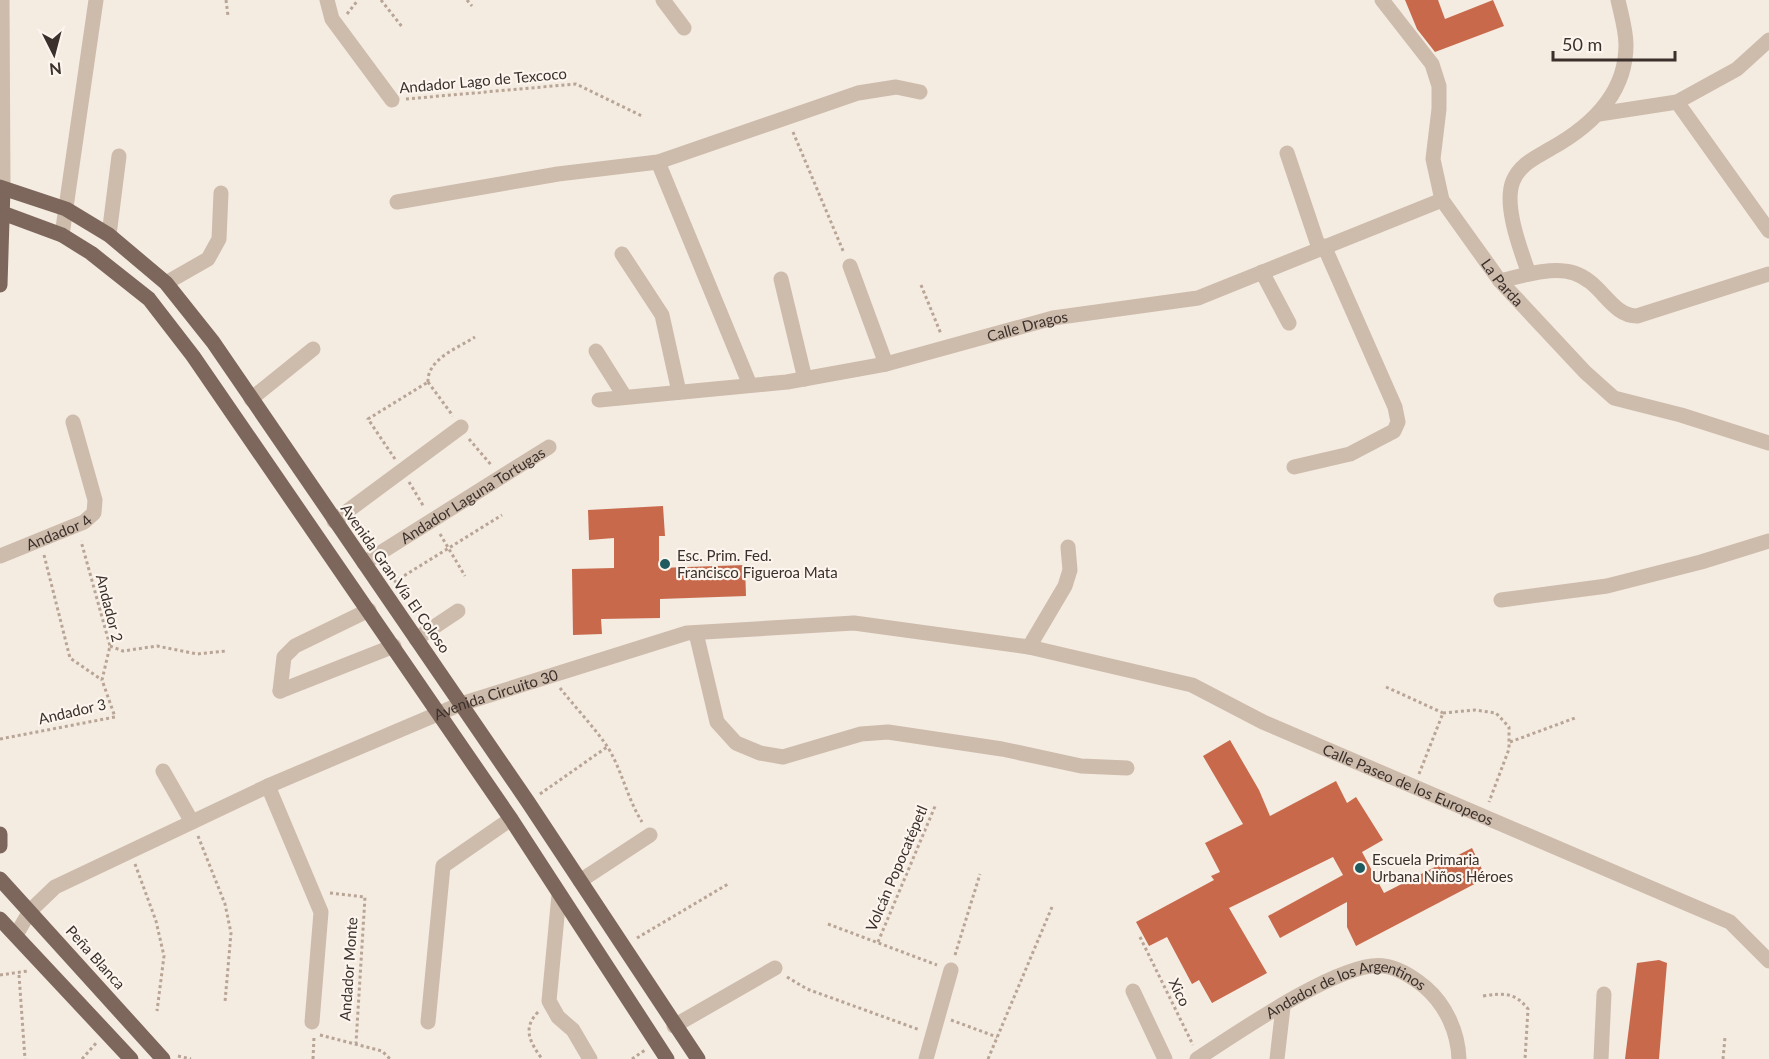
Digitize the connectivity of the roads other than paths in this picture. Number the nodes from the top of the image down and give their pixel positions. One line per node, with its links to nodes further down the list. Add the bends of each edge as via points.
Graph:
1 (2, 0): 16 (street)
2 (96, 0): 20 (street)
3 (327, 0): 10 (street, via 332,19)
4 (663, 0): 7 (street)
5 (1382, 0): 18 (street, La Parda, via 1432,64 1439,86 1432,159)
6 (1618, 0): 12 (street, via 1626,45 1619,85)
7 (684, 28)
8 (1769, 40): 11 (street, via 1737,69)
9 (920, 92): 15 (street, via 878,88)
10 (392, 100)
11 (1677, 102): 12 (street); 22 (street)
12 (1599, 114): 29 (street, via 1577,134 1523,165 1513,182 1510,198)
13 (1287, 153): 25 (street)
14 (119, 156): 24 (street)
15 (658, 162): 19 (street, via 558,174); 40 (street)
16 (1, 188): 20 (main road, Avenida Gran Vía El Coloso); 21 (main road)
17 (221, 193): 33 (street, via 219,239 208,259)
18 (1442, 200): 25 (street, Calle Dragos); 32 (street, La Parda)
19 (398, 202)
20 (66, 209): 23 (street); 24 (main road, Avenida Gran Vía El Coloso)
21 (1, 212): 23 (main road); 34 (main road)
22 (1769, 231)
23 (62, 235): 56 (main road, via 149,300 193,356)
24 (109, 235): 33 (main road, Avenida Gran Vía El Coloso)
25 (1322, 247): 28 (street, Calle Dragos); 49 (street, via 1395,407 1398,422 1394,431 1350,454)
26 (622, 254): 41 (street, via 662,315)
27 (850, 266): 38 (street)
28 (1262, 272): 35 (street); 38 (street, Calle Dragos, via 1198,298 1053,318)
29 (1529, 274): 30 (street, via 1574,273 1594,284 1627,316); 32 (street)
30 (1769, 274)
31 (782, 279): 39 (street)
32 (1500, 281): 47 (street, La Parda, via 1614,398)
33 (166, 283): 43 (main road, Avenida Gran Vía El Coloso, via 213,342)
34 (0, 285)
35 (1289, 323)
36 (314, 349): 43 (street)
37 (596, 351): 42 (street)
38 (886, 364): 39 (street, Calle Dragos)
39 (805, 379): 40 (street, Calle Dragos)
40 (750, 385): 41 (street, Calle Dragos)
41 (680, 392): 42 (street, Calle Dragos)
42 (625, 397): 44 (street, Calle Dragos)
43 (251, 399): 50 (main road, Avenida Gran Vía El Coloso)
44 (599, 399)
45 (73, 422): 53 (street, Andador 4, via 95,500 94,513 76,525)
46 (461, 427): 50 (street)
47 (1769, 443)
48 (549, 447): 54 (street, Andador Laguna Tortugas)
49 (1294, 467)
50 (334, 521): 54 (main road, Avenida Gran Vía El Coloso)
51 (1769, 541): 55 (street, via 1607,586)
52 (1068, 547): 61 (street, via 1070,570 1065,586)
53 (0, 556)
54 (364, 564): 59 (main road, Avenida Gran Vía El Coloso)
55 (1501, 600)
56 (369, 610): 60 (main road); 60 (street, via 295,646 284,657 280,691)
57 (458, 611): 59 (street)
58 (696, 633): 61 (street, Avenida Circuito 30, via 854,623); 62 (street, Avenida Circuito 30); 64 (street, via 717,722 736,743 760,753 783,757 861,734 888,732 1002,749 1081,766)
59 (416, 639): 62 (main road, Avenida Gran Vía El Coloso)
60 (394, 646): 63 (main road)
61 (1029, 646): 78 (street, Calle Paseo de los Europeos, via 1192,685 1263,722 1730,922)
62 (461, 704): 63 (street, Avenida Circuito 30); 73 (main road, Avenida Gran Vía El Coloso)
63 (440, 713): 66 (street, Avenida Circuito 30); 67 (main road)
64 (1128, 768)
65 (164, 771): 68 (street)
66 (268, 786): 68 (street, Avenida Circuito 30); 86 (street, via 321,912)
67 (512, 819): 74 (main road); 84 (street, via 443,866)
68 (192, 822): 75 (street, Avenida Circuito 30, via 55,886)
69 (0, 834): 71 (main road)
70 (650, 835): 73 (street)
71 (0, 843)
72 (0, 879): 75 (main road, Peña Blanca)
73 (580, 881): 85 (main road, Avenida Gran Vía El Coloso)
74 (559, 895): 90 (street, via 549,1001); 91 (main road)
75 (30, 911): 77 (street, Avenida Circuito 30); 89 (main road, Peña Blanca)
76 (0, 919): 77 (main road)
77 (16, 935): 88 (main road)
78 (1769, 961)
79 (775, 968): 85 (street)
80 (951, 970): 93 (street)
81 (1133, 991): 94 (street)
82 (1604, 994): 97 (street)
83 (1282, 1007): 87 (street, Andador de los Argentinos); 95 (street); 96 (street, Andador de los Argentinos, via 1346,972 1383,966 1415,978 1436,996 1457,1034)
84 (428, 1022)
85 (674, 1026): 92 (main road, Avenida Gran Vía El Coloso)
86 (313, 1028)
87 (1198, 1058)
88 (131, 1059)
89 (164, 1059)
90 (590, 1059)
91 (667, 1059)
92 (698, 1059)
93 (926, 1059)
94 (1165, 1059)
95 (1277, 1059)
96 (1459, 1059)
97 (1601, 1059)

